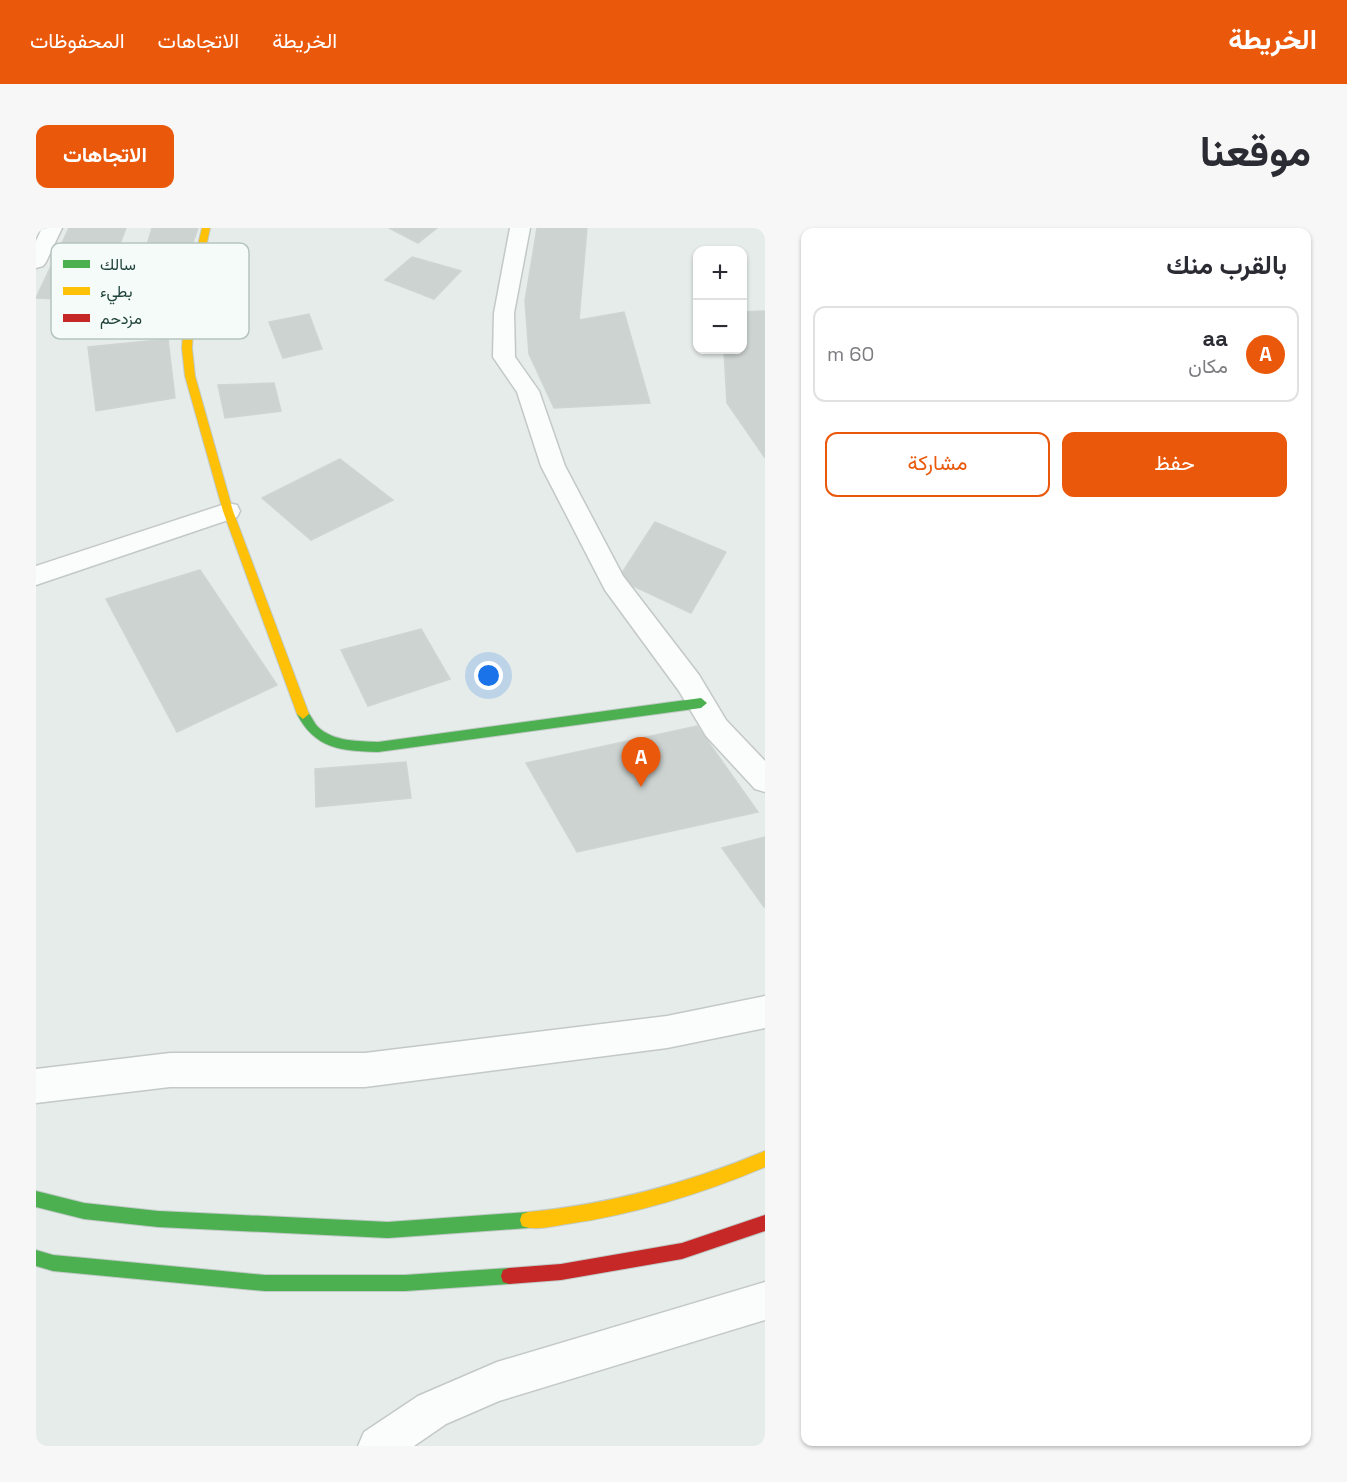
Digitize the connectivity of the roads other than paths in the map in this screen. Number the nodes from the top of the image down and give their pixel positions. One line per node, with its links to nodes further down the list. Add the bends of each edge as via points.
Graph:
1 (52, 228): 5 (street)
2 (206, 228): 4 (street)
3 (520, 228): 9 (street, via 504,313 504,357 528,391 553,466 601,561)
4 (203, 243)
5 (36, 262)
6 (188, 339): 7 (street, via 197,409)
7 (228, 511): 8 (street); 9 (street, via 299,709 308,727 322,740 343,746 378,747)
8 (36, 576)
9 (701, 703): 10 (street, via 730,745)
10 (765, 780)
11 (765, 1012): 12 (street, via 667,1032 376,1069 170,1071)
12 (36, 1086)
13 (765, 1159): 14 (street, via 716,1180 576,1217 388,1230 158,1219 84,1211)
14 (36, 1199)
15 (765, 1223): 16 (street, via 682,1251 572,1270 405,1282 265,1282 53,1263)
16 (36, 1258)
17 (765, 1301): 18 (street, via 497,1382 432,1410)
18 (378, 1446)

